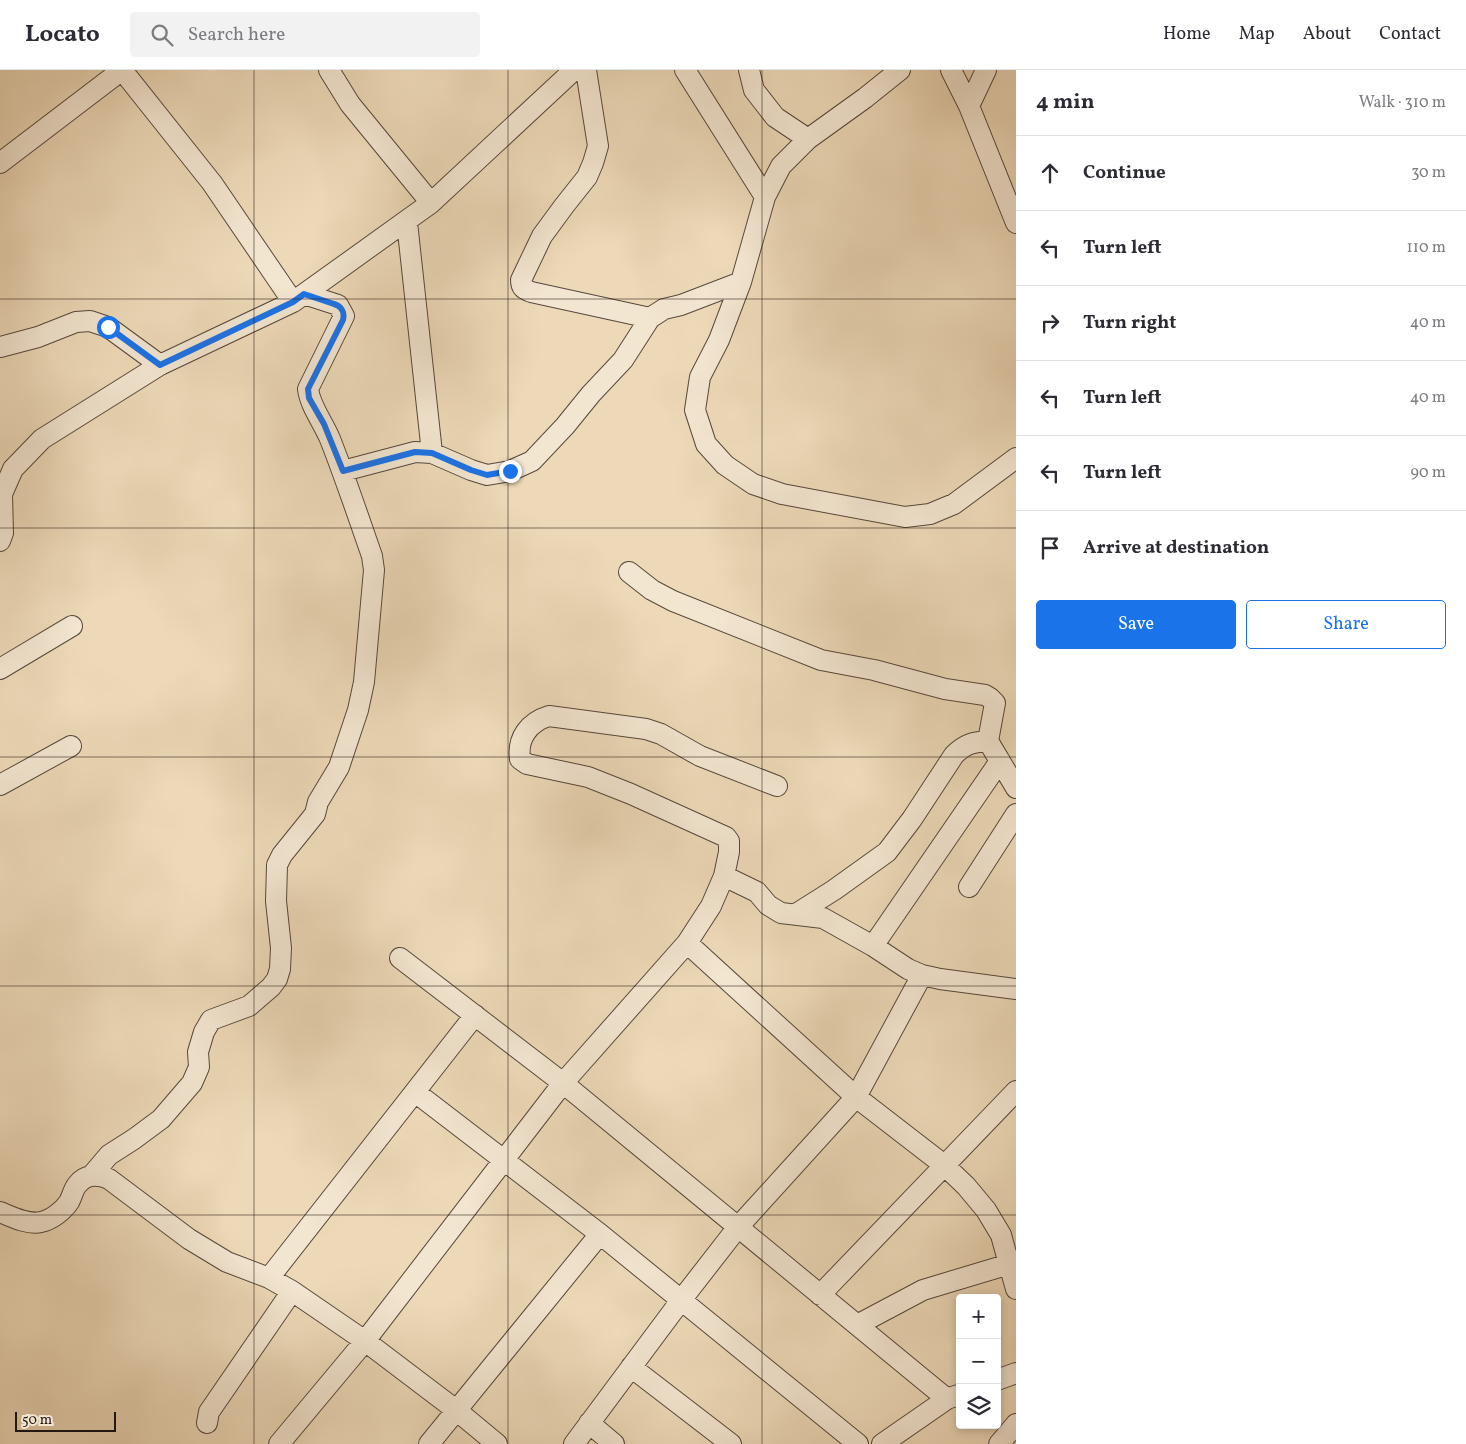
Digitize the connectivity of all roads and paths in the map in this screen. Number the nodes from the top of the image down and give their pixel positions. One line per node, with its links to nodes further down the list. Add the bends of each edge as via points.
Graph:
1 (122, 70): 12 (street); 18 (street)
2 (329, 70): 14 (street, via 350,104)
3 (574, 70): 14 (street)
4 (586, 70): 19 (street, via 598,146 587,177 542,236 520,280 521,285 531,292)
5 (685, 70): 13 (street)
6 (749, 70): 11 (street, via 754,90 775,116)
7 (900, 70): 11 (street)
8 (951, 70): 10 (street)
9 (986, 70): 10 (street)
10 (970, 106): 16 (street)
11 (808, 139): 13 (street, via 781,166)
12 (0, 163)
13 (765, 197): 17 (street)
14 (431, 203): 15 (street)
15 (406, 222): 18 (street); 22 (street)
16 (1016, 223)
17 (741, 282): 19 (street, via 664,309); 23 (street, via 719,340 700,377 695,410 706,444 726,465 753,484 782,494 905,517 930,514 954,504)
18 (298, 298): 21 (street); 24 (street, via 338,305 343,312 343,320 308,389 309,398 324,424)
19 (650, 318): 22 (street, via 623,360 532,461 510,471 487,475)
20 (0, 347): 21 (street, via 38,338 76,322 90,321 108,327)
21 (160, 365): 25 (street, via 42,439 14,470 2,494 3,533)
22 (432, 453): 24 (street, via 415,452)
23 (1016, 458)
24 (343, 471): 51 (street, via 374,570 364,682 339,767 318,802 315,814 277,866 276,901 281,948 277,979 249,1006 211,1020 204,1032 198,1052 199,1067 192,1083 161,1119 109,1155)
25 (0, 542)
26 (629, 572): 29 (street, via 673,601 821,660 985,695 995,704)
27 (72, 626): 28 (street)
28 (0, 669)
29 (988, 741): 31 (street); 38 (street, via 972,742 954,754 887,852)
30 (71, 746): 32 (street)
31 (1000, 762): 34 (street); 40 (street)
32 (0, 785)
33 (777, 786): 36 (street, via 700,756 646,729 550,716 541,718 523,735 520,759 527,764 588,777 726,837 729,852)
34 (1016, 788)
35 (1016, 814): 37 (street)
36 (724, 876): 38 (street, via 757,892 768,905 781,913); 39 (street, via 711,906)
37 (969, 887)
38 (796, 914): 40 (street, via 823,918)
39 (687, 943): 45 (street); 48 (street)
40 (873, 946): 42 (street)
41 (400, 958): 44 (street)
42 (922, 975): 43 (street); 48 (street)
43 (1016, 989)
44 (474, 1015): 45 (street); 47 (street)
45 (563, 1083): 49 (street); 53 (street)
46 (1016, 1091): 50 (street)
47 (415, 1092): 49 (street); 56 (street)
48 (856, 1097): 50 (street); 53 (street)
49 (503, 1159): 54 (street); 62 (street)
50 (944, 1166): 55 (street, via 986,1210); 59 (street)
51 (92, 1175): 52 (street, via 78,1184 58,1214 40,1223 18,1220); 56 (street, via 108,1179 189,1239 227,1262)
52 (0, 1212)
53 (738, 1227): 59 (street); 60 (street)
54 (600, 1234): 60 (street); 67 (street)
55 (1012, 1263): 57 (street); 61 (street, via 924,1290)
56 (269, 1278): 58 (street)
57 (1016, 1289)
58 (292, 1291): 62 (street); 68 (street, via 209,1412)
59 (820, 1294): 61 (street)
60 (682, 1299): 63 (street); 77 (street)
61 (857, 1325): 66 (street)
62 (364, 1341): 67 (street); 71 (street)
63 (631, 1367): 69 (street); 76 (street)
64 (1016, 1373): 65 (street)
65 (1001, 1379)
66 (953, 1396): 78 (street)
67 (456, 1410): 72 (street); 73 (street)
68 (207, 1423)
69 (589, 1423): 74 (street); 75 (street)
70 (1016, 1424): 79 (street)
71 (280, 1444)
72 (429, 1444)
73 (497, 1444)
74 (574, 1444)
75 (614, 1444)
76 (731, 1444)
77 (858, 1444)
78 (882, 1444)
79 (999, 1444)

